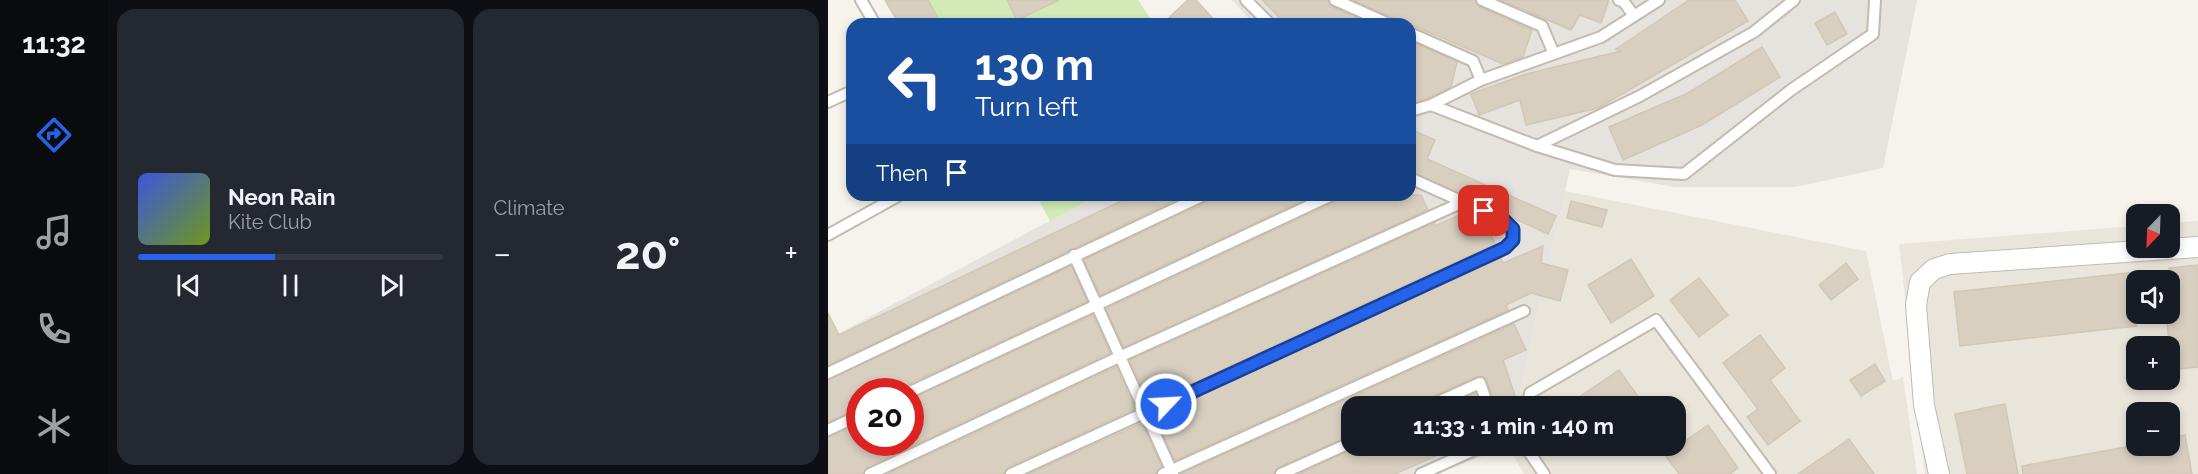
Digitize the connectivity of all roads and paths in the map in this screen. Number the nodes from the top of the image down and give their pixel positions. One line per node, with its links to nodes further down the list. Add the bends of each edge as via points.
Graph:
1 (861, 0): 10 (lane)
2 (1246, 0): 11 (lane)
3 (1335, 0): 12 (lane)
4 (1482, 0): 14 (lane, via 1542,26)
5 (1619, 0): 9 (lane)
6 (1659, 0): 9 (lane)
7 (1794, 0): 20 (lane, via 1754,32 1640,96)
8 (1875, 0): 20 (lane, via 1873,34 1791,90 1684,174 1615,170)
9 (1634, 16): 14 (lane, via 1601,37)
10 (872, 18)
11 (1264, 18)
12 (1376, 18)
13 (1416, 36): 15 (lane, via 1473,62)
14 (1554, 54): 15 (lane)
15 (1480, 80): 18 (lane)
16 (846, 94): 17 (lane)
17 (828, 102)
18 (1431, 105): 19 (lane); 20 (lane)
19 (1416, 109)
20 (1537, 146)
21 (1416, 181): 25 (lane)
22 (889, 201): 26 (lane)
23 (1191, 201): 28 (lane)
24 (1319, 201): 29 (lane)
25 (1463, 202): 31 (lane); 37 (lane, via 1509,224 1514,234 1509,245)
26 (828, 235)
27 (2198, 247): 50 (street, via 1950,264 1934,269 1920,282 1916,305 1924,405)
28 (1074, 255): 29 (lane); 32 (lane)
29 (1095, 306): 31 (lane); 33 (lane)
30 (1524, 311): 43 (lane)
31 (1119, 357): 37 (lane); 44 (lane)
32 (828, 373)
33 (924, 385)
34 (1451, 396): 35 (lane, via 1480,383)
35 (1485, 396)
36 (1530, 396): 49 (lane, via 1656,320)
37 (1145, 414): 43 (lane); 45 (lane)
38 (846, 422): 39 (lane)
39 (828, 430)
40 (1341, 447): 46 (lane)
41 (1461, 456): 47 (lane)
42 (1532, 456): 48 (lane)
43 (1169, 473)
44 (870, 474)
45 (1011, 474)
46 (1281, 474)
47 (1421, 474)
48 (1544, 474)
49 (1770, 474)
50 (1939, 474)

